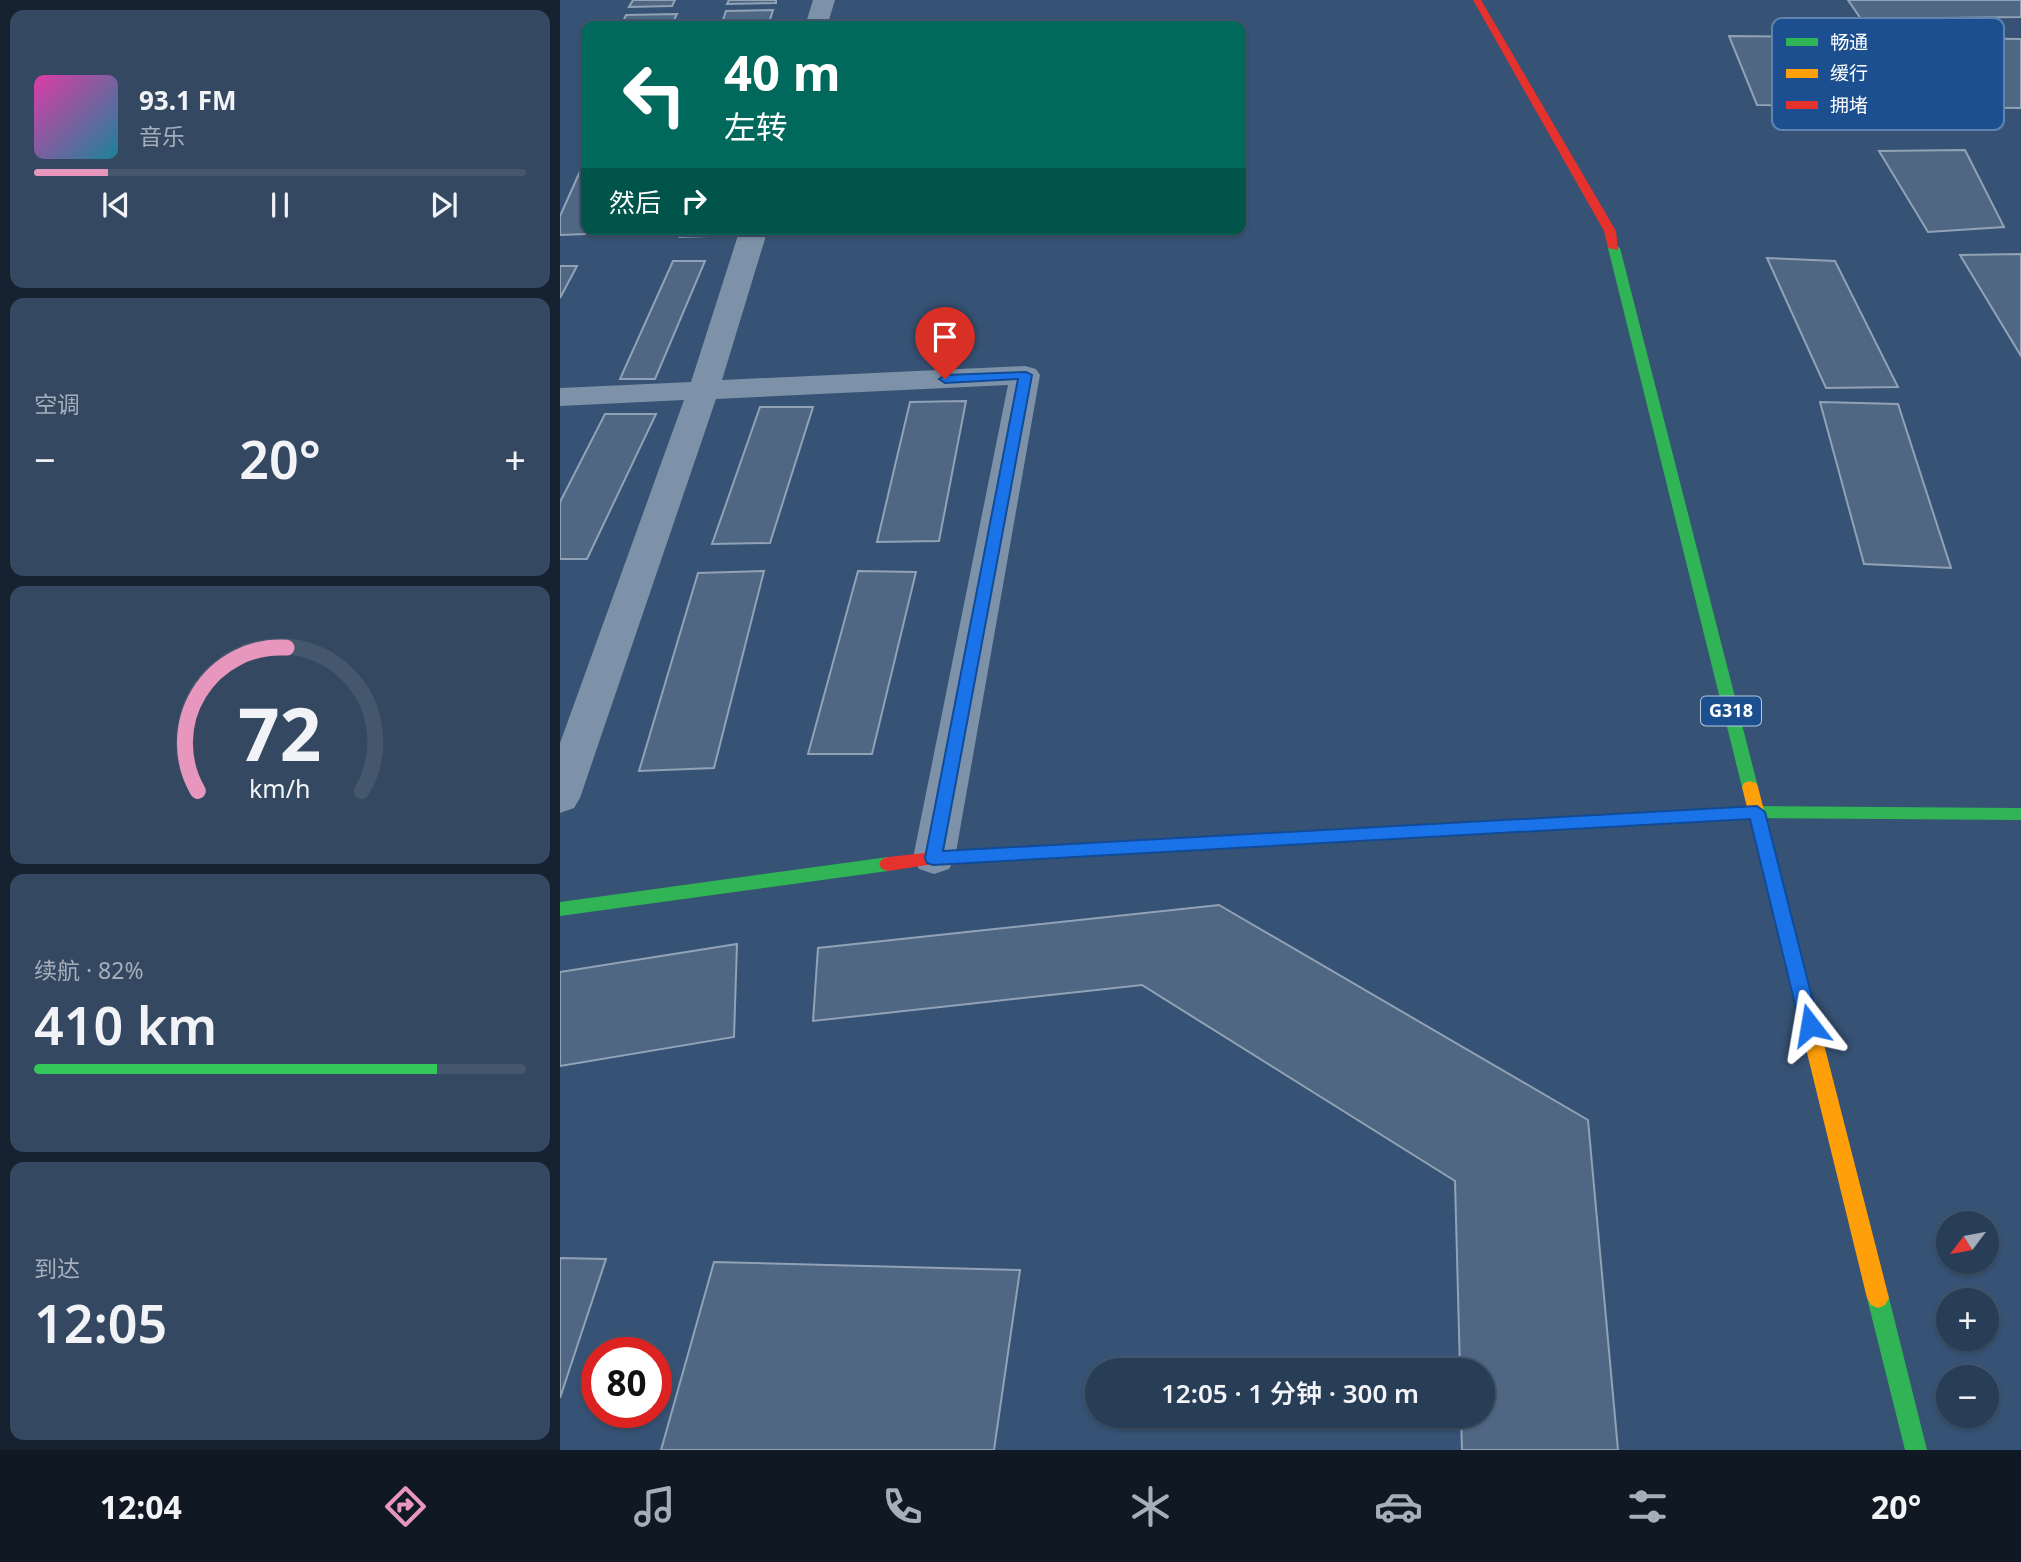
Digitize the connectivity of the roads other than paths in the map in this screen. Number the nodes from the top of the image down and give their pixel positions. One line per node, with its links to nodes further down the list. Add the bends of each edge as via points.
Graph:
1 (824, 0): 3 (street)
2 (1477, 0): 8 (main road, G318, via 1610,231)
3 (818, 21)
4 (752, 235): 5 (street)
5 (704, 389): 6 (street); 7 (street); 10 (street, via 1026,375)
6 (560, 397)
7 (560, 798)
8 (1757, 812): 9 (main road); 10 (main road); 12 (main road, G318)
9 (2021, 814)
10 (933, 858): 11 (main road)
11 (560, 909)
12 (1916, 1450)

